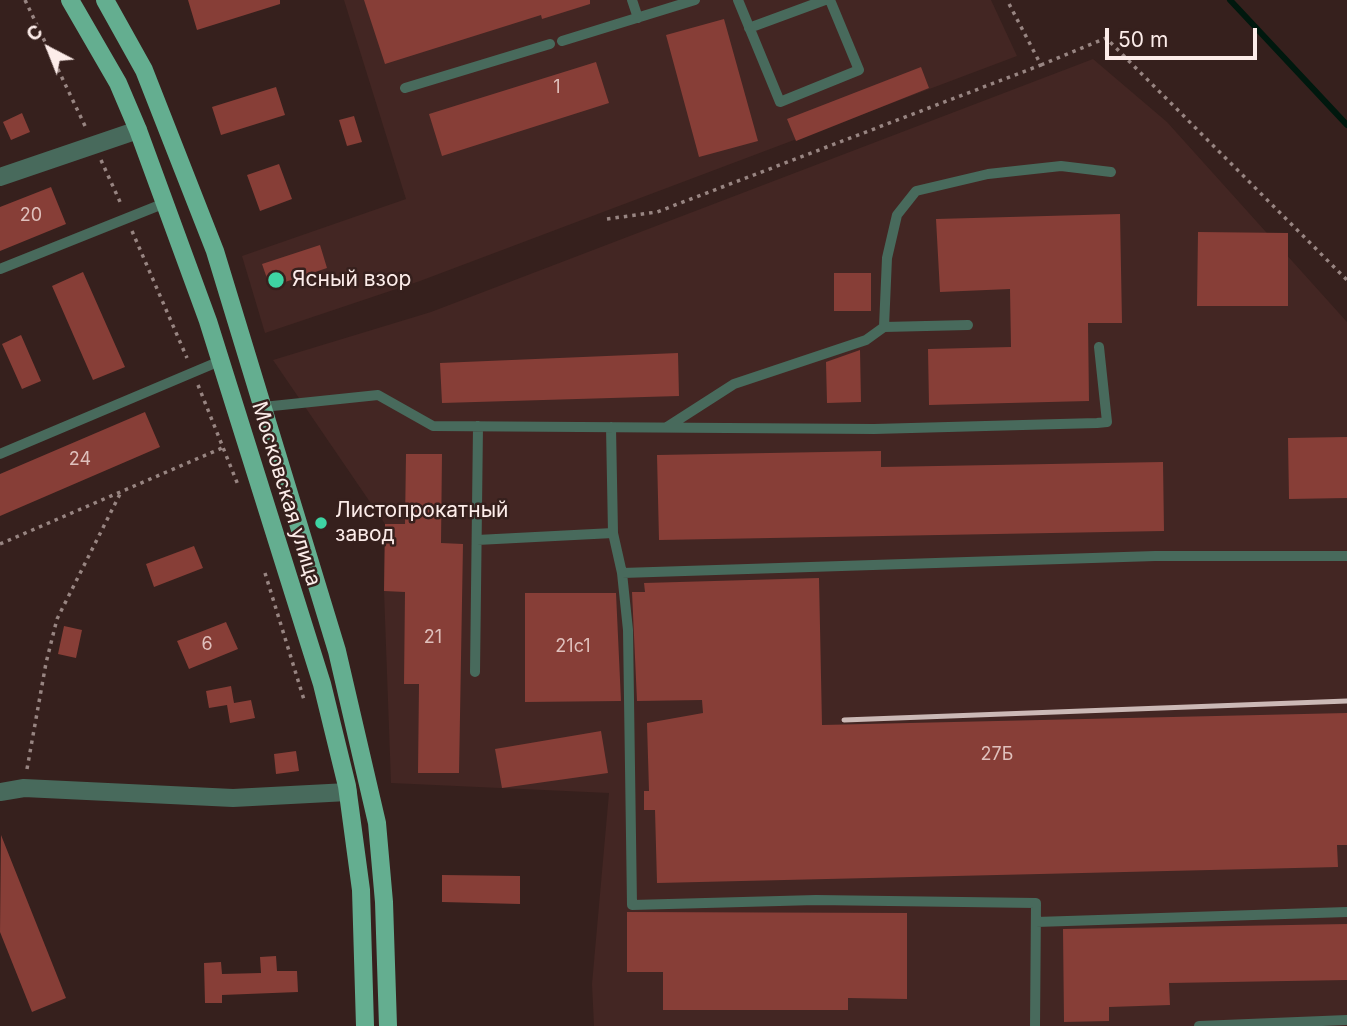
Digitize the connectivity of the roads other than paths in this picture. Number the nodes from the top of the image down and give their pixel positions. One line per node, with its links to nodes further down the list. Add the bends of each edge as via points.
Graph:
1 (70, 0): 12 (main road, Московская улица, via 118,83)
2 (105, 0): 21 (main road, Московская улица, via 144,70 167,126 215,251)
3 (632, 0): 7 (lane)
4 (695, 0): 7 (lane)
5 (738, 0): 8 (lane)
6 (828, 0): 8 (lane); 8 (lane, via 859,70 780,102)
7 (638, 18): 9 (lane)
8 (749, 28)
9 (562, 41)
10 (550, 44): 11 (lane)
11 (405, 88)
12 (138, 130): 14 (street); 15 (main road, Московская улица)
13 (1111, 172): 18 (lane, via 1061,166 988,174 916,191 897,215 887,257)
14 (0, 177)
15 (165, 203): 16 (lane); 20 (main road, Московская улица)
16 (0, 269)
17 (968, 325): 18 (lane)
18 (884, 327): 24 (lane, via 866,340 734,384)
19 (1099, 347): 24 (lane, via 1107,422 874,429)
20 (220, 361): 25 (lane); 32 (main road, Московская улица, via 321,684)
21 (263, 407): 22 (lane, via 378,395 433,426); 37 (main road, Московская улица, via 337,651 372,790 384,902)
22 (478, 426): 23 (lane); 27 (lane)
23 (611, 427): 24 (lane); 26 (lane)
24 (667, 427)
25 (0, 454)
26 (613, 533): 27 (lane); 29 (lane)
27 (477, 540): 30 (lane)
28 (1347, 556): 29 (lane, via 1156,556)
29 (622, 573): 34 (lane, via 628,630 632,905 816,900 1036,903)
30 (475, 672)
31 (0, 792): 32 (street, via 24,788 233,798)
32 (348, 792): 36 (main road, Московская улица, via 361,890)
33 (1347, 912): 34 (lane)
34 (1036, 922): 38 (lane)
35 (1347, 1020): 39 (lane)
36 (365, 1026)
37 (388, 1026)
38 (1035, 1026)
39 (1199, 1026)

